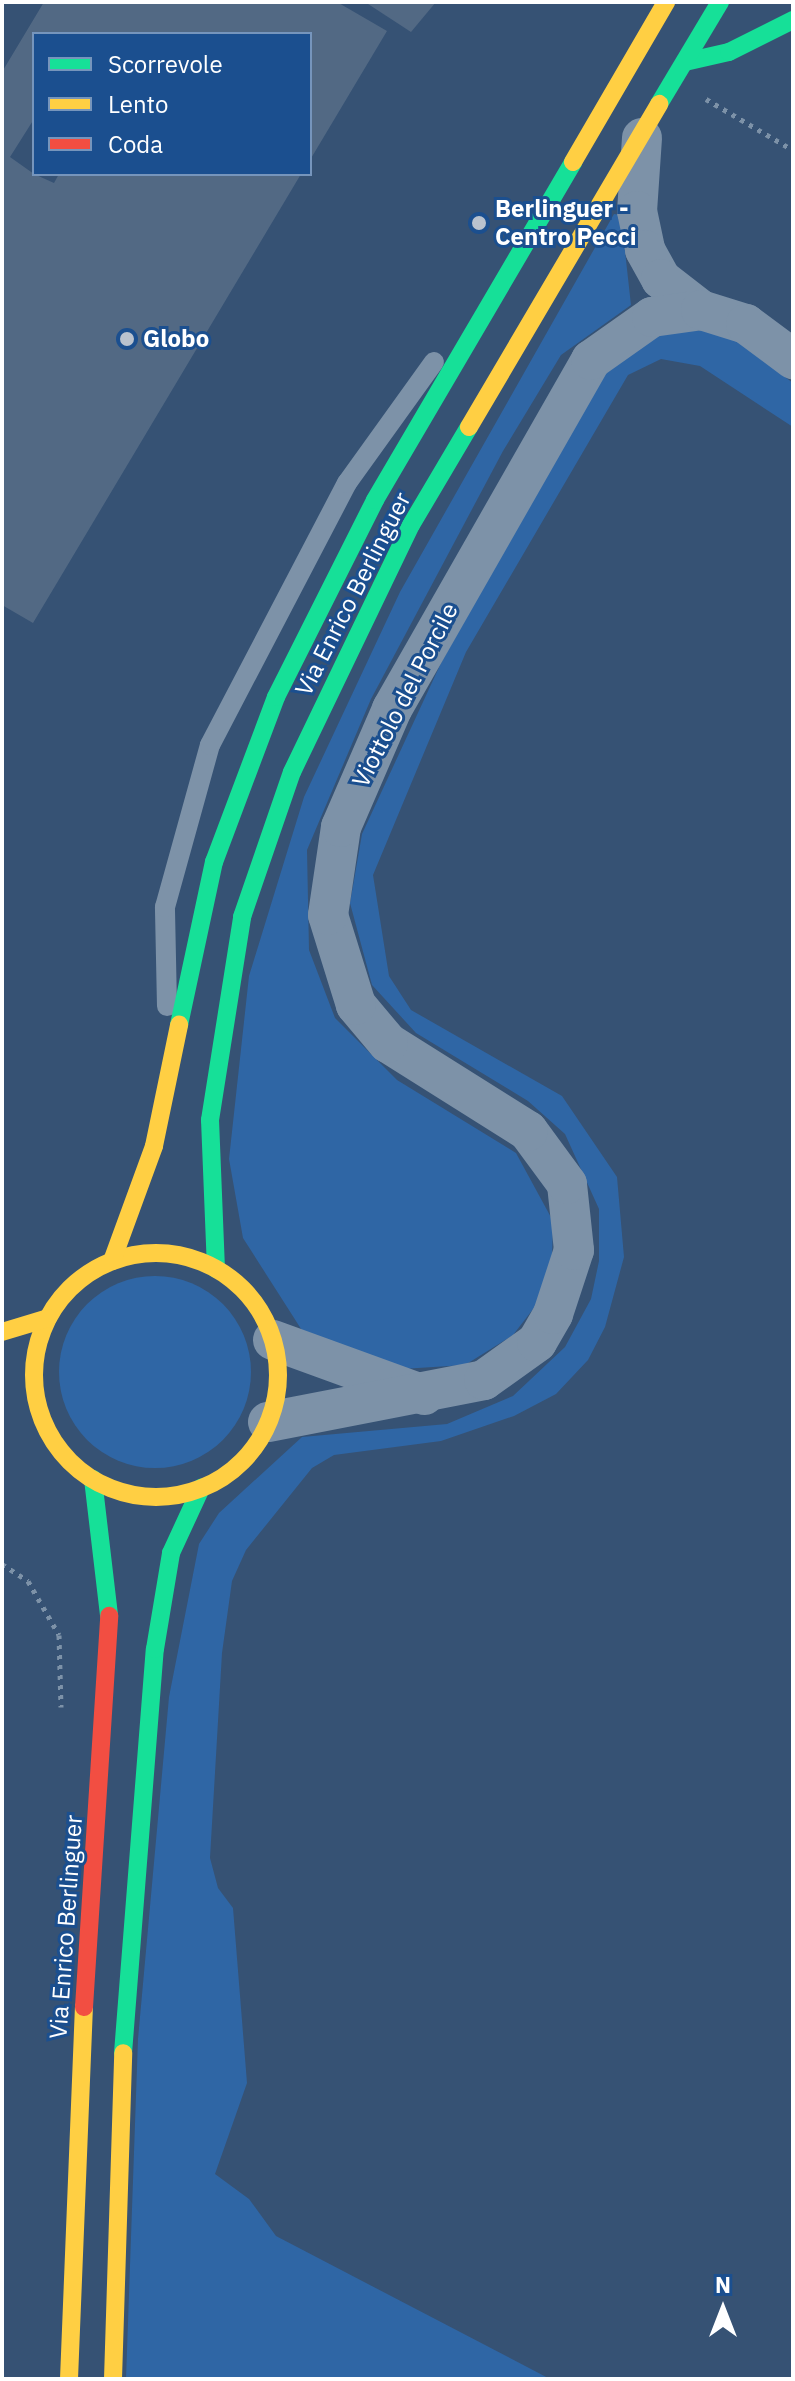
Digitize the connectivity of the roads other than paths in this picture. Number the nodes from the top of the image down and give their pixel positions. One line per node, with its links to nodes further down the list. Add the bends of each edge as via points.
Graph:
1 (666, 2): 6 (main road, Via Enrico Berlinguer)
2 (720, 2): 4 (main road, Via Enrico Berlinguer)
3 (793, 20): 4 (main road, via 729,52)
4 (685, 62): 5 (main road, Via Enrico Berlinguer)
5 (642, 138): 7 (street, via 637,211 645,250 661,279); 11 (main road, Via Enrico Berlinguer, via 411,525 292,772 242,917 217,1050 210,1120)
6 (525, 240): 9 (main road, Via Enrico Berlinguer, via 375,500 276,697 214,862); 9 (lane, via 347,483 210,745 165,907)
7 (701, 310): 8 (street, via 746,324); 16 (street, Viottolo del Porcile, via 631,327 575,382 392,709 341,827 328,915 356,1005 388,1043 528,1131 551,1154 574,1213 565,1286 537,1342 484,1380)
8 (793, 359)
9 (169, 1055): 10 (main road, Via Enrico Berlinguer, via 154,1146)
10 (112, 1261): 11 (main road, via 176,1255); 12 (main road, via 75,1284)
11 (216, 1269): 14 (main road, via 257,1307)
12 (48, 1318): 13 (main road); 17 (main road, via 35,1357)
13 (2, 1332)
14 (273, 1340): 16 (street); 18 (main road, via 278,1368)
15 (13, 1390): 17 (main road)
16 (428, 1396): 18 (street, Viottolo del Porcile)
17 (36, 1399): 19 (main road, via 51,1437)
18 (268, 1422): 20 (main road, via 248,1455)
19 (93, 1479): 20 (main road, via 157,1497); 21 (main road, Via Enrico Berlinguer, via 109,1608 73,2176)
20 (201, 1488): 22 (main road, via 171,1553 155,1649 125,1984)
21 (69, 2379)
22 (113, 2379)

